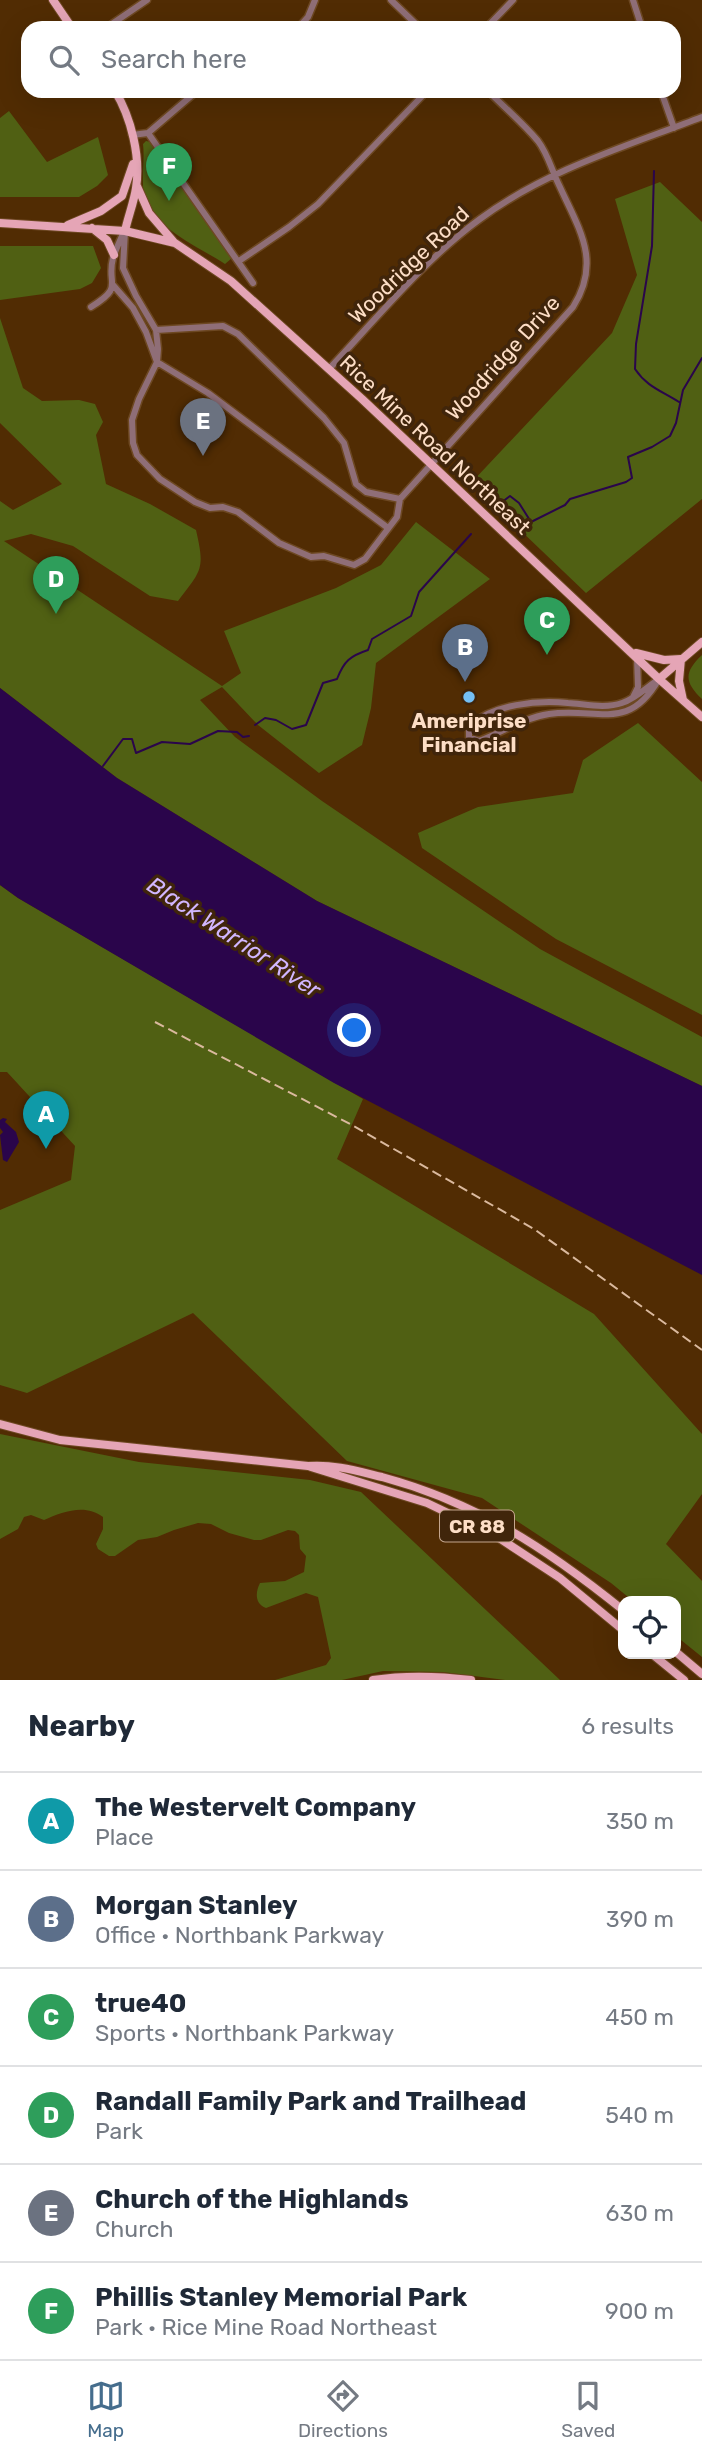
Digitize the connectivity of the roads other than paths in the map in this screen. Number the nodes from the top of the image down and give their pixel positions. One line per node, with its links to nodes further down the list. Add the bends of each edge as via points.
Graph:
1 (53, 0): 7 (main road)
2 (147, 0): 8 (street)
3 (315, 0): 9 (street)
4 (391, 0): 10 (street)
5 (513, 0): 11 (street)
6 (633, 0): 12 (street)
7 (67, 21)
8 (116, 21)
9 (305, 21)
10 (413, 21)
11 (493, 21)
12 (640, 21)
13 (118, 98): 21 (main road)
14 (189, 98): 20 (street)
15 (420, 98): 31 (street, via 318,204)
16 (495, 98): 23 (street, Woodridge Drive, via 539,142)
17 (663, 98): 19 (street)
18 (702, 117): 19 (street, Woodridge Road)
19 (674, 128): 23 (street, Woodridge Road)
20 (148, 133): 21 (street); 31 (street)
21 (132, 135): 22 (main road)
22 (135, 154): 24 (main road); 26 (main road, via 122,195 101,211)
23 (554, 175): 37 (street, Woodridge Road, via 462,232); 38 (street, Woodridge Drive, via 586,249 587,272 581,294 563,320)
24 (136, 186): 28 (main road); 29 (main road, via 149,214)
25 (0, 223): 26 (main road, Rice Mine Road Northeast)
26 (67, 226): 27 (main road, Rice Mine Road Northeast)
27 (92, 228): 28 (main road, Rice Mine Road Northeast); 30 (main road, via 107,240)
28 (125, 231): 29 (main road, Rice Mine Road Northeast); 30 (street); 35 (street, via 123,268)
29 (175, 243): 37 (main road, Rice Mine Road Northeast, via 231,281)
30 (114, 255): 33 (street)
31 (239, 261): 32 (street)
32 (253, 283)
33 (113, 285): 34 (street, via 105,299); 36 (street, via 132,308)
34 (91, 307)
35 (156, 330): 36 (street); 39 (street, via 223,326 238,334 344,443 356,484 366,492)
36 (158, 362): 40 (street, via 208,393); 40 (street, Woodridge Drive, via 132,420 133,443 147,467 179,493 210,508 238,512 279,543 311,557 334,558 345,564 365,559)
37 (329, 369): 38 (main road, Rice Mine Road Northeast)
38 (431, 463): 39 (street, Woodridge Drive); 42 (main road, Rice Mine Road Northeast)
39 (400, 499): 40 (street, Woodridge Drive, via 397,517)
40 (388, 528)
41 (702, 642): 43 (main road)
42 (634, 655): 43 (main road); 44 (main road, Rice Mine Road Northeast); 45 (street, via 638,687)
43 (681, 659): 44 (main road); 46 (main road)
44 (659, 679): 45 (street); 45 (street, via 649,697 614,714 548,714 479,741 469,737 475,721 512,707 553,702 612,705); 46 (main road, Rice Mine Road Northeast)
45 (632, 698)
46 (683, 700): 47 (main road, Rice Mine Road Northeast)
47 (702, 717)
48 (0, 1424): 49 (main road, CR 88, via 60,1440)
49 (308, 1466): 50 (main road, CR 88, via 349,1468 458,1503 548,1553); 51 (main road, CR 88, via 427,1503 496,1536 560,1578)
50 (618, 1606)
51 (618, 1626)
52 (681, 1656): 54 (main road)
53 (658, 1659): 57 (main road)
54 (702, 1674)
55 (373, 1680): 56 (main road, via 431,1676)
56 (471, 1680)
57 (684, 1680)

